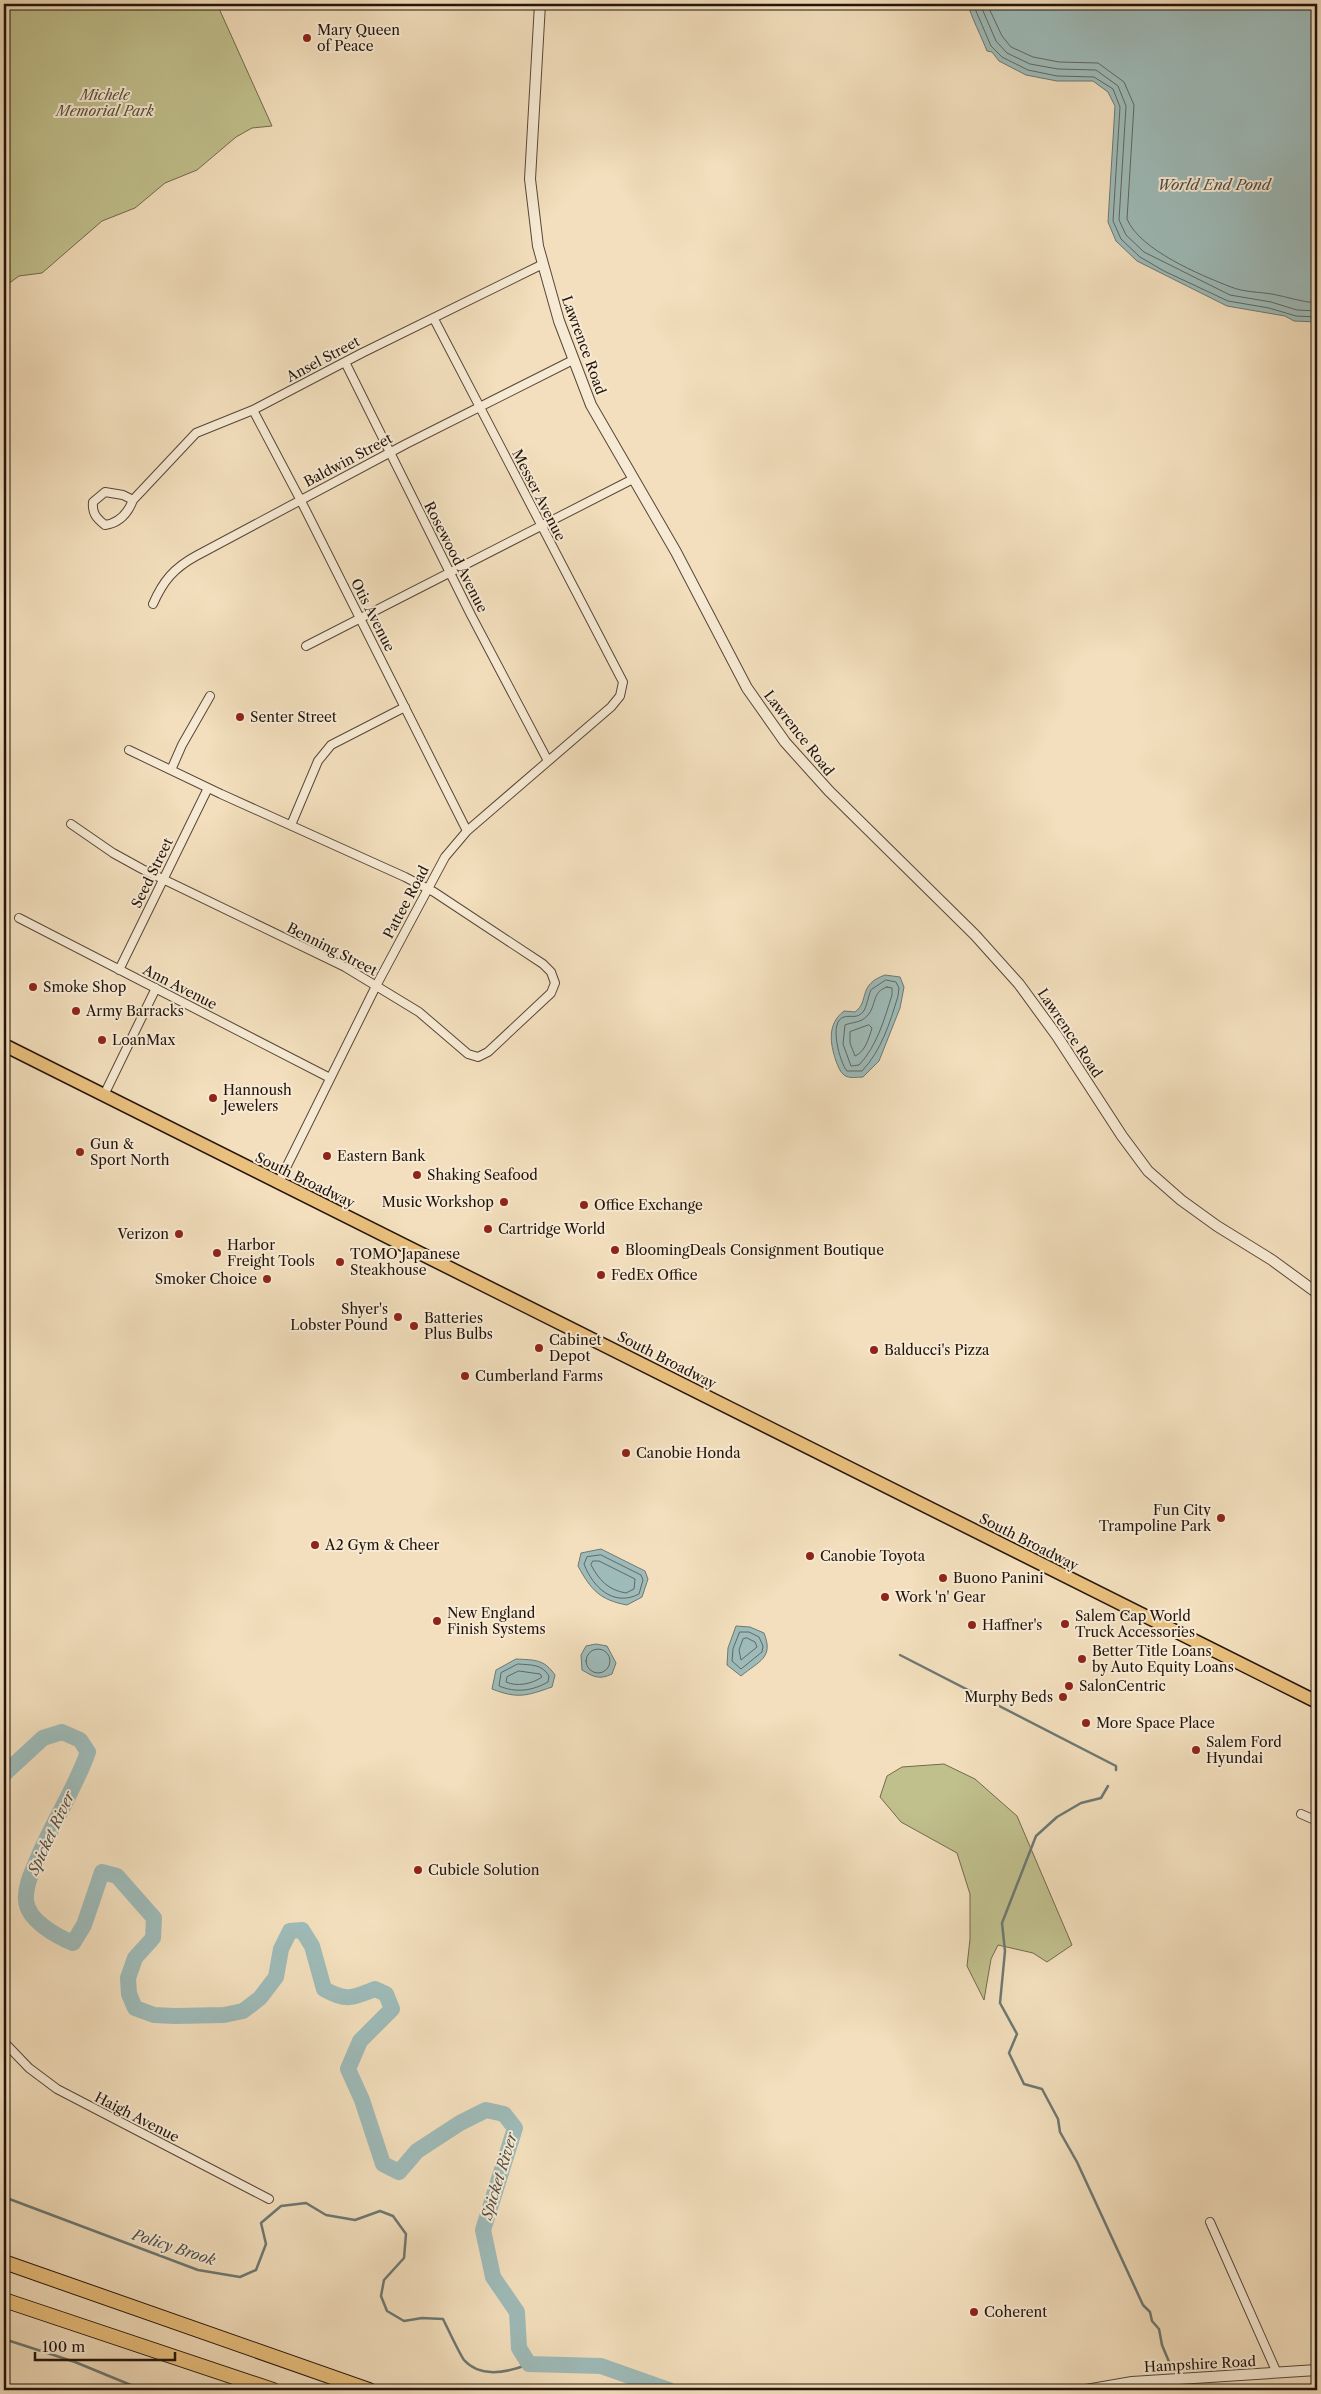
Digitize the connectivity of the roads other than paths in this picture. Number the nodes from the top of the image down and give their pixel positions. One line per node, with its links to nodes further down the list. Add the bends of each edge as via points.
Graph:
1 (540, 4): 2 (street, Lawrence Road, via 530,179 534,224)
2 (543, 264): 3 (street, Ansel Street); 4 (street, Lawrence Road)
3 (434, 319): 5 (street, Ansel Street); 6 (street, Messer Avenue)
4 (573, 360): 6 (street, Baldwin Street); 9 (street, Lawrence Road, via 591,405)
5 (344, 362): 7 (street, Ansel Street); 8 (street, Rosewood Avenue)
6 (480, 407): 8 (street, Baldwin Street); 12 (street, Messer Avenue)
7 (253, 410): 10 (street, Ansel Street, via 192,436); 11 (street, Otis Avenue)
8 (389, 454): 11 (street, Baldwin Street); 13 (street, Rosewood Avenue)
9 (633, 479): 12 (street); 37 (street, Lawrence Road, via 676,552 747,688 796,754 873,838 975,935 1019,984 1148,1171 1216,1226 1272,1260)
10 (133, 500): 10 (street, Ansel Street, via 105,492 93,502 93,509 97,519 105,525 114,524)
11 (300, 500): 14 (street, Baldwin Street, via 180,565 167,576); 15 (street, Otis Avenue)
12 (541, 526): 13 (street); 17 (street, Messer Avenue)
13 (451, 572): 15 (street); 21 (street, Rosewood Avenue)
14 (152, 604)
15 (360, 618): 16 (street); 19 (street, Otis Avenue)
16 (306, 646)
17 (623, 682): 21 (street, Pattee Road, via 620,696 610,707)
18 (210, 696): 22 (street)
19 (405, 707): 25 (street, via 331,745 318,762); 26 (street, Otis Avenue)
20 (129, 750): 22 (street)
21 (548, 761): 26 (street, Pattee Road)
22 (171, 770): 23 (street)
23 (208, 788): 25 (street); 27 (street, Seed Street)
24 (72, 824): 27 (street, Benning Street, via 113,853)
25 (291, 826): 28 (street)
26 (467, 831): 28 (street, Pattee Road, via 445,857)
27 (163, 878): 30 (street, Seed Street); 31 (street, Benning Street, via 345,967)
28 (427, 889): 31 (street, Pattee Road); 31 (street, Benning Street, via 544,964 555,983 544,1001 496,1046 478,1057 468,1054 419,1012)
29 (19, 918): 30 (street, Ann Avenue)
30 (119, 970): 32 (street, Ann Avenue)
31 (376, 986): 34 (street, Pattee Road)
32 (156, 988): 34 (street, Ann Avenue); 35 (street)
33 (4, 1045): 35 (main road, South Broadway)
34 (330, 1078): 36 (street, Pattee Road)
35 (104, 1095): 36 (main road, South Broadway)
36 (278, 1184): 38 (main road, South Broadway)
37 (1317, 1293)
38 (1317, 1702)
39 (1301, 1814): 40 (street)
40 (1317, 1820)
41 (4, 2042): 42 (street, Haigh Avenue, via 29,2068 57,2089)
42 (270, 2199)
43 (1210, 2222): 47 (street)
44 (4, 2262): 49 (highway)
45 (4, 2300): 48 (highway)
46 (1317, 2370): 47 (street, Hampshire Road)
47 (1276, 2373): 50 (street, Hampshire Road, via 1132,2382)
48 (273, 2390)
49 (369, 2390)
50 (1086, 2390)

